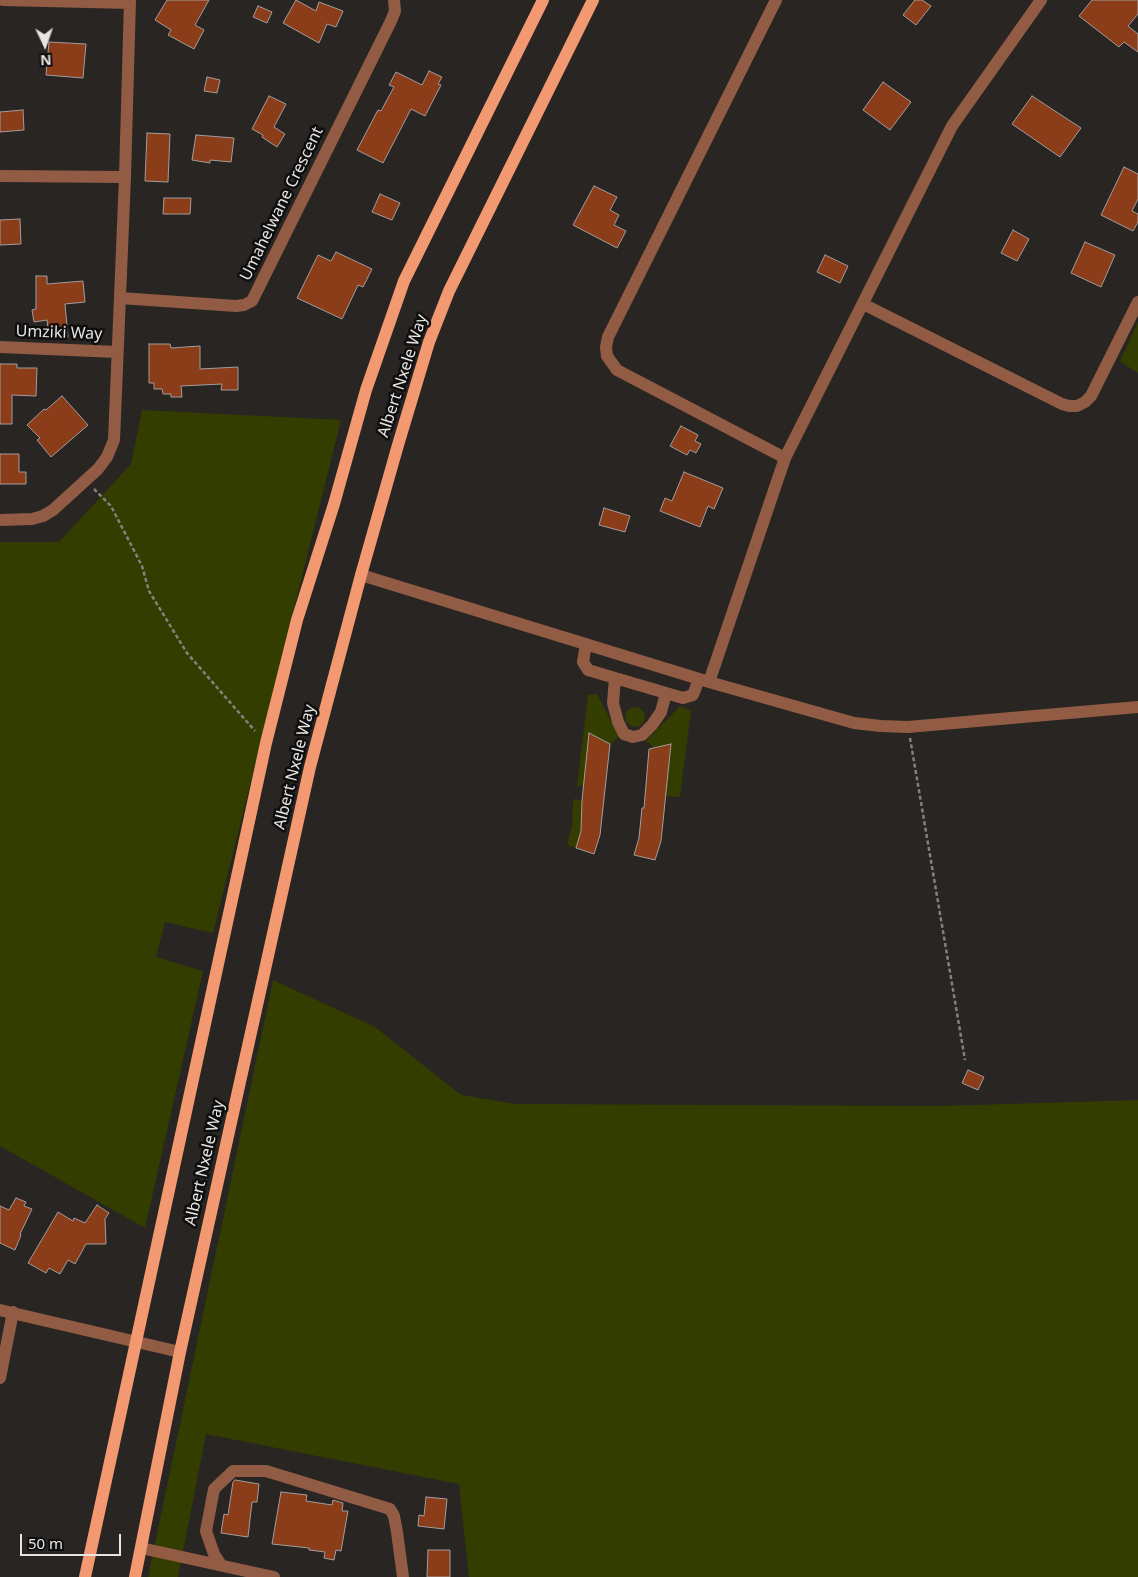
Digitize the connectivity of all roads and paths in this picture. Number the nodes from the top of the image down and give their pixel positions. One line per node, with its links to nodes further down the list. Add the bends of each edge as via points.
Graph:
1 (3, 0): 7 (street)
2 (394, 0): 10 (street, Umahelwane Crescent, via 395,11 391,21 252,301 236,306)
3 (543, 0): 25 (main road, Albert Nxele Way, via 404,281 366,390 297,620)
4 (593, 0): 18 (main road, Albert Nxele Way, via 449,291 429,342)
5 (776, 0): 15 (street, via 608,337 606,347 617,370)
6 (1041, 0): 12 (street, via 952,126)
7 (130, 2): 9 (street)
8 (0, 176): 9 (street)
9 (125, 177): 10 (street)
10 (120, 298): 14 (street)
11 (1138, 302): 12 (street, via 1091,396 1076,406 1062,404)
12 (862, 304): 15 (street)
13 (0, 347): 14 (street, Umziki Way)
14 (117, 352): 16 (street, via 114,440 107,458)
15 (785, 458): 21 (street)
16 (85, 481): 17 (street, via 44,516); 25 (path, via 111,506 142,566 149,591 187,653)
17 (0, 520)
18 (361, 574): 19 (street); 29 (main road, Albert Nxele Way, via 310,767)
19 (586, 644): 20 (street, via 584,662 588,670); 21 (street)
20 (615, 678): 22 (street); 22 (street, via 613,703 618,722 624,734 633,737 642,735 652,725 661,712)
21 (704, 680): 22 (street, via 694,696 683,698); 24 (street, via 854,722)
22 (666, 693)
23 (1138, 707): 24 (street)
24 (908, 727): 26 (path)
25 (266, 743): 28 (main road, Albert Nxele Way)
26 (965, 1060)
27 (6, 1311): 28 (street); 30 (street)
28 (135, 1342): 29 (street); 33 (main road, Albert Nxele Way)
29 (180, 1352): 31 (main road, Albert Nxele Way)
30 (0, 1378)
31 (141, 1548): 32 (street); 34 (main road, Albert Nxele Way)
32 (221, 1565): 35 (street); 36 (street, via 206,1531 214,1489 233,1471 266,1470 390,1509 394,1516)
33 (85, 1577)
34 (135, 1577)
35 (274, 1577)
36 (403, 1577)

